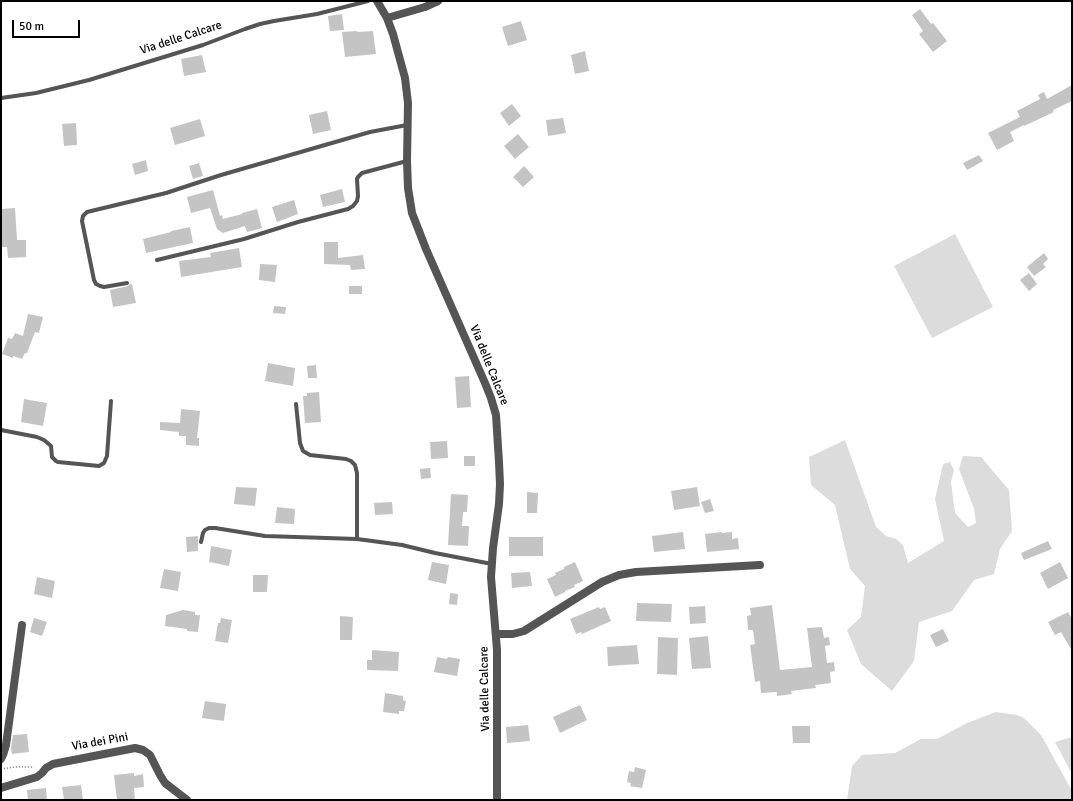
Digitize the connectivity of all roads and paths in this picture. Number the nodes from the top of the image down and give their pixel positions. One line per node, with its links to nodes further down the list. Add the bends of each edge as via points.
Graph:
1 (368, 1): 5 (lane, Via delle Calcare, via 330,12 260,24 197,47 89,80 36,93)
2 (377, 1): 4 (street, Via delle Calcare)
3 (438, 1): 4 (street)
4 (386, 18): 6 (street, Via delle Calcare, via 396,42 405,78)
5 (1, 98)
6 (408, 125): 7 (street, Via delle Calcare); 9 (lane, via 370,132 166,193 87,212 82,221 96,284 104,287)
7 (407, 161): 8 (lane, via 362,173 357,179 357,201 348,209 244,239); 15 (street, Via delle Calcare, via 413,217 495,411 500,484)
8 (157, 260)
9 (127, 283)
10 (111, 401): 12 (lane, via 108,453 104,463 99,466 58,462 46,441)
11 (296, 404): 13 (lane, via 303,451 310,455 346,459 355,465)
12 (1, 430)
13 (357, 539): 14 (lane, via 274,536 212,528 203,533); 15 (lane, via 402,545)
14 (201, 542)
15 (492, 564): 18 (street, Via delle Calcare)
16 (760, 565): 18 (street, via 619,575 602,582 524,631)
17 (22, 625): 19 (street, via 6,745)
18 (496, 634): 24 (street, Via delle Calcare)
19 (1, 759)
20 (46, 768): 21 (path); 22 (street, Via dei Pini, via 36,778); 23 (street, Via dei Pini, via 57,763 139,748 150,755 165,783)
21 (1, 769)
22 (1, 788)
23 (187, 800)
24 (497, 800)

